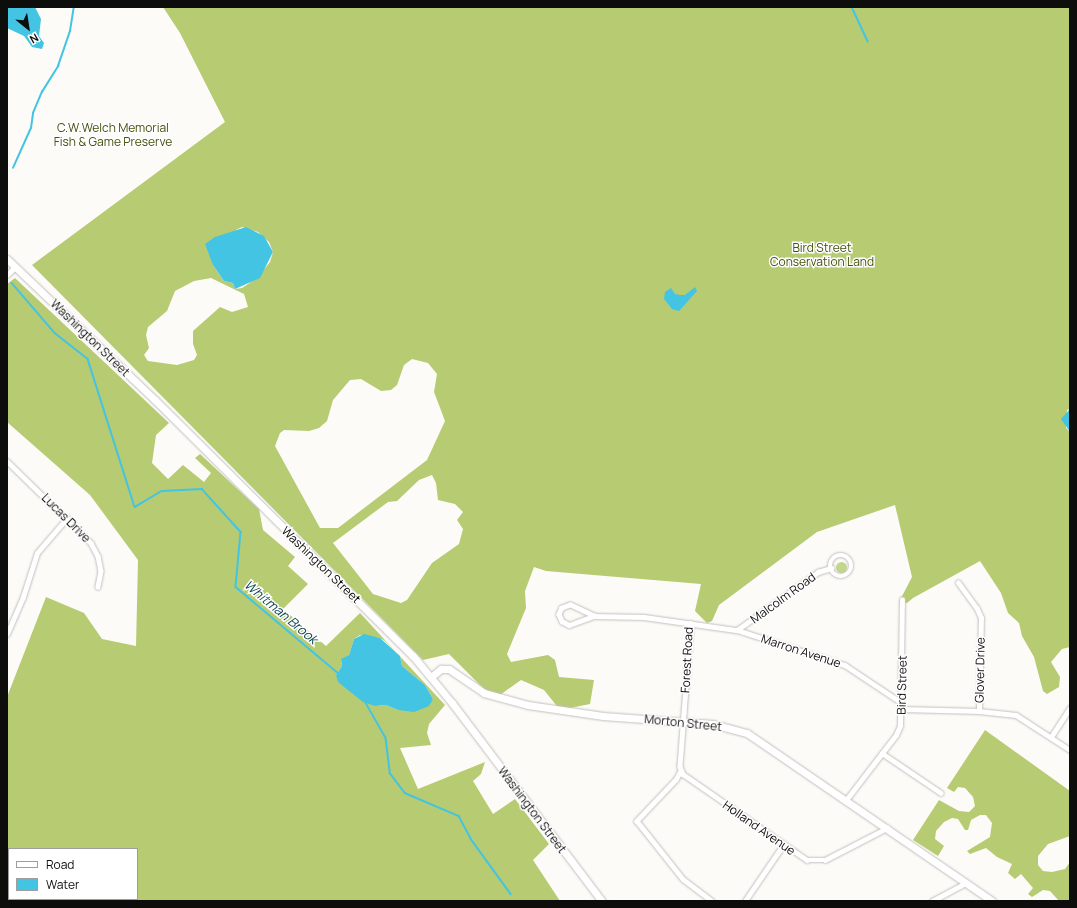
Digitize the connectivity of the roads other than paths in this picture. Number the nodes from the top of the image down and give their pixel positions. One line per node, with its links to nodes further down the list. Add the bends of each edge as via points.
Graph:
1 (7, 258): 2 (main road, Washington Street)
2 (15, 266): 3 (street); 14 (main road, Washington Street, via 372,614)
3 (7, 275)
4 (7, 461): 5 (street, Lucas Drive)
5 (67, 518): 8 (street, Lucas Drive, via 95,550 101,571); 13 (street, via 36,552 23,597)
6 (831, 568): 6 (street, Malcolm Road, via 834,574 844,576 851,571 852,563 848,557 841,555 834,558); 12 (street, Malcolm Road, via 818,572)
7 (958, 583): 18 (street, Glover Drive, via 976,606 981,618)
8 (98, 587)
9 (902, 600): 15 (street, Bird Street)
10 (594, 616): 10 (street, Forest Road, via 569,625 562,622 559,614 564,606 570,604); 11 (street, Forest Road)
11 (691, 623): 12 (street, Marron Avenue); 19 (street, Forest Road)
12 (737, 630): 15 (street, Marron Avenue, via 844,665)
13 (7, 634)
14 (431, 677): 19 (main road, Morton Street, via 441,669 449,669 484,693 528,705 603,716); 29 (main road, Washington Street)
15 (902, 703): 17 (street, Bird Street)
16 (1070, 708): 20 (street)
17 (902, 709): 18 (street, Glover Drive); 22 (street, Bird Street, via 897,733)
18 (979, 711): 20 (street, via 1016,715)
19 (683, 721): 23 (street); 25 (main road, Morton Street, via 724,726 747,733)
20 (1051, 737): 21 (street)
21 (1070, 750)
22 (882, 753): 24 (street); 25 (street, Bird Street)
23 (681, 771): 27 (street, Holland Avenue); 30 (street, via 668,789 637,819 647,836 678,873)
24 (941, 793)
25 (846, 800): 26 (main road, Morton Street)
26 (887, 828): 27 (street, Holland Avenue, via 818,862 802,858); 28 (main road, Morton Street)
27 (783, 845): 31 (street)
28 (966, 883): 32 (street); 33 (main road, Morton Street)
29 (602, 901)
30 (712, 901)
31 (745, 901)
32 (932, 901)
33 (992, 901)

